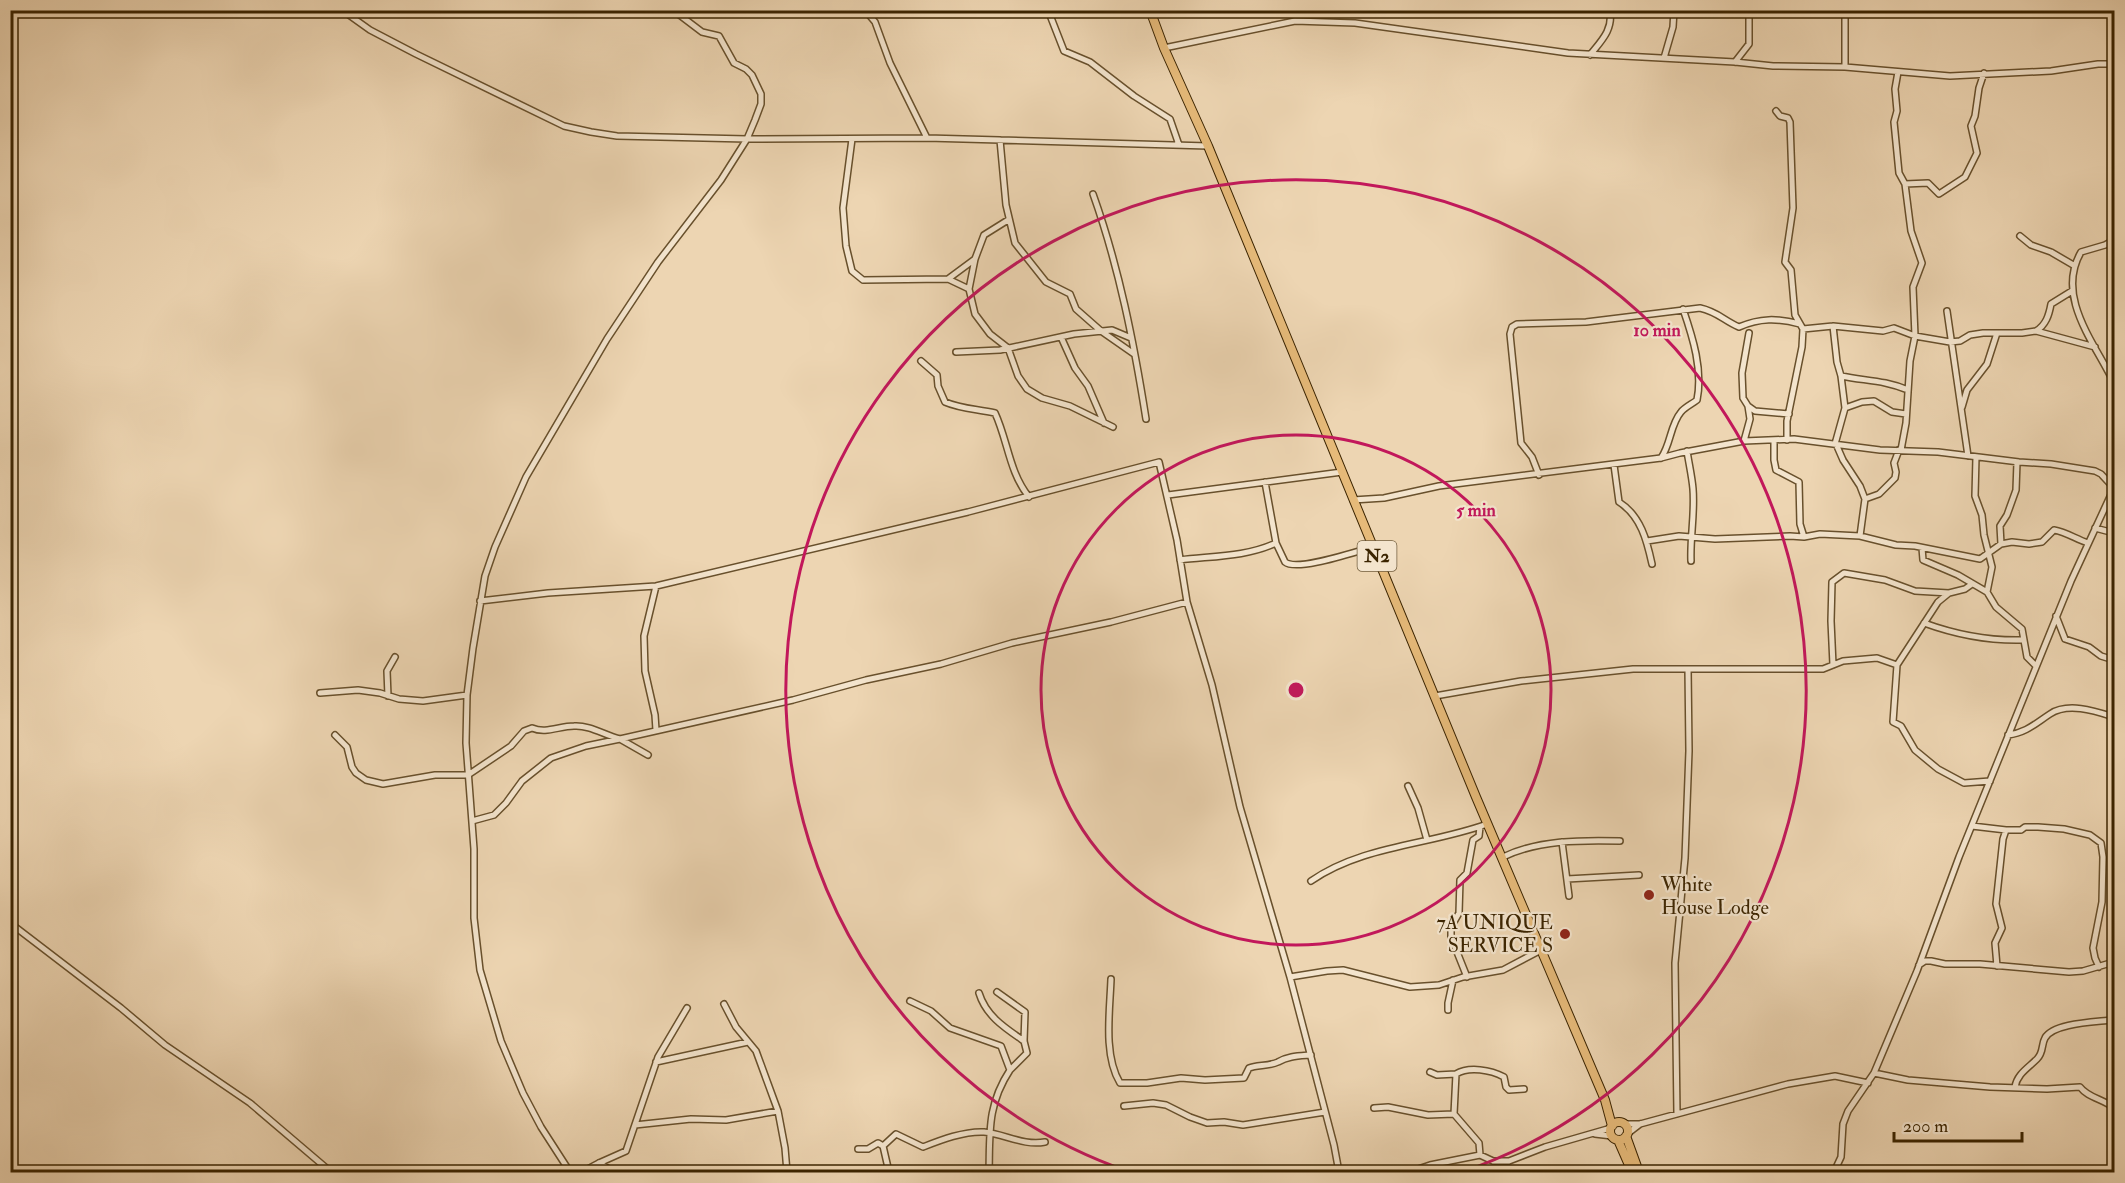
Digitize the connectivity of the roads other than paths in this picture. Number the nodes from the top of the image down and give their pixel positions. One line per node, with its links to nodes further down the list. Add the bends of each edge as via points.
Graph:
1 (342, 10): 20 (street, via 370,30 564,126 617,136)
2 (673, 10): 20 (street, via 702,32 719,36 734,63 752,75 761,94)
3 (866, 10): 19 (street)
4 (1048, 10): 23 (street, via 1064,51 1090,62 1170,119)
5 (1150, 10): 10 (highway, N2)
6 (1610, 10): 11 (street, via 1607,34)
7 (1674, 10): 12 (street)
8 (1749, 10): 13 (street, via 1749,44)
9 (1845, 10): 15 (street)
10 (1164, 48): 11 (street, via 1294,21 1355,23); 24 (highway, N2)
11 (1590, 55): 12 (street)
12 (1664, 58): 13 (street)
13 (1735, 62): 15 (street)
14 (2115, 64): 17 (street)
15 (1845, 66): 16 (street)
16 (1898, 72): 17 (street, via 1950,76); 25 (street, via 1898,111 1894,122 1899,173)
17 (1984, 73): 25 (street, via 1971,126 1977,153 1965,177 1938,194 1928,183)
18 (1776, 111): 38 (street, via 1790,122 1793,207 1785,262 1791,270 1795,315)
19 (927, 138): 21 (street); 22 (street)
20 (747, 139): 21 (street); 101 (street, via 721,180 657,262 531,467 495,547)
21 (852, 139): 32 (street, via 843,208 852,271 863,280)
22 (1000, 140): 23 (street); 27 (street)
23 (1179, 145): 24 (street)
24 (1208, 146): 74 (highway, N2)
25 (1905, 184): 43 (street, via 1911,231 1922,263 1913,287)
26 (1094, 194): 45 (street, via 1109,236)
27 (1008, 220): 30 (street, via 984,235); 39 (street, via 1015,243 1040,275 1070,294 1076,309)
28 (2020, 236): 31 (street)
29 (2115, 240): 31 (street, via 2080,252)
30 (975, 259): 32 (street); 33 (street)
31 (2075, 266): 34 (street)
32 (948, 279): 33 (street)
33 (969, 289): 48 (street, via 975,314 990,334)
34 (2072, 291): 40 (street, via 2051,304 2043,327); 47 (street)
35 (1683, 309): 38 (street, via 1714,311 1739,327 1757,320 1789,321); 71 (street, via 1700,383 1697,400 1681,411); 75 (street, via 1512,327 1521,442)
36 (1947, 311): 46 (street)
37 (1833, 326): 38 (street); 43 (street, via 1883,331 1894,328); 52 (street)
38 (1801, 327): 58 (street, via 1802,347)
39 (1101, 331): 44 (street); 45 (street, via 1112,330); 50 (street)
40 (2036, 331): 42 (street); 47 (street)
41 (1749, 333): 55 (street, via 1742,373 1743,398)
42 (1997, 333): 46 (street, via 1970,335); 57 (street, via 1987,364 1967,390)
43 (1915, 336): 46 (street); 54 (street)
44 (1061, 337): 48 (street); 61 (street)
45 (1131, 338): 50 (street)
46 (1950, 342): 57 (street)
47 (2095, 347): 53 (street)
48 (1008, 348): 49 (street); 61 (street, via 1027,389)
49 (956, 352)
50 (1134, 354): 60 (street)
51 (921, 361): 79 (street, via 937,375 945,402 995,413 1018,483)
52 (1841, 376): 54 (street, via 1876,380); 56 (street)
53 (2115, 383)
54 (1908, 390): 59 (street)
55 (1748, 406): 58 (street, via 1755,411); 65 (street, via 1750,419)
56 (1845, 408): 59 (street, via 1874,401 1892,412); 66 (street)
57 (1961, 409): 69 (street)
58 (1789, 414): 64 (street)
59 (1906, 414): 67 (street)
60 (1146, 419)
61 (1104, 423): 62 (street)
62 (1113, 427)
63 (1774, 440): 64 (street); 65 (street); 85 (street, via 1776,470 1799,482)
64 (1787, 440): 66 (street)
65 (1744, 441): 68 (street)
66 (1835, 444): 67 (street); 80 (street)
67 (1900, 450): 69 (street); 80 (street, via 1894,463 1895,478 1879,494)
68 (1687, 452): 71 (street); 86 (street, via 1693,490)
69 (1968, 456): 70 (street)
70 (1976, 457): 72 (street); 93 (street, via 1975,496)
71 (1662, 458): 73 (street)
72 (2017, 462): 77 (street, via 2095,471); 90 (street, via 2016,490 2000,526)
73 (1614, 465): 75 (street); 87 (street, via 1619,502 1630,509)
74 (1342, 472): 76 (street); 81 (highway, N2)
75 (1539, 475): 81 (street)
76 (1264, 482): 78 (street); 88 (street)
77 (2114, 490): 82 (street)
78 (1168, 495): 79 (street, via 1159,462); 94 (street)
79 (1029, 497): 98 (street)
80 (1865, 499): 84 (street)
81 (1353, 500): 91 (highway, N2)
82 (2096, 528): 83 (street); 89 (street)
83 (2115, 533)
84 (1860, 536): 85 (street); 92 (street)
85 (1804, 537): 86 (street)
86 (1690, 538): 87 (street); 95 (street)
87 (1647, 541): 96 (street)
88 (1276, 543): 91 (street, via 1289,566); 94 (street, via 1247,552)
89 (2088, 543): 90 (street, via 2054,530 2042,542); 103 (street)
90 (2001, 544): 93 (street)
91 (1373, 547): 115 (highway, N2)
92 (1922, 548): 93 (street, via 1980,559); 97 (street, via 1923,560)
93 (1989, 553): 99 (street, via 1992,567)
94 (1180, 560): 102 (street)
95 (1691, 561)
96 (1652, 564)
97 (1972, 584): 99 (street); 100 (street)
98 (656, 586): 101 (street, via 548,592); 117 (street, via 644,636 645,671)
99 (1987, 592): 105 (street, via 1996,607 2022,629)
100 (1949, 593): 104 (street); 108 (street, via 1915,591 1886,580 1844,573 1833,582)
101 (480, 601): 113 (street)
102 (1187, 602): 117 (street); 143 (street, via 1212,685 1240,807)
103 (2056, 616): 107 (street, via 2065,639); 110 (street)
104 (1924, 623): 105 (street, via 1970,637); 109 (street)
105 (2023, 640): 110 (street, via 2026,657)
106 (395, 657): 114 (street, via 387,671)
107 (2115, 660)
108 (1833, 665): 109 (street, via 1877,658); 111 (street, via 1823,669)
109 (1897, 665): 123 (street, via 1893,722 1901,726 1915,750 1938,770 1964,783)
110 (2036, 666): 119 (street)
111 (1689, 669): 115 (street, via 1633,669 1521,681); 171 (street, via 1685,848 1675,963)
112 (320, 693): 114 (street, via 358,690)
113 (467, 695): 114 (street, via 423,701); 122 (street)
114 (388, 696)
115 (1435, 696): 126 (highway, N2)
116 (2115, 717): 119 (street, via 2068,707 2019,734)
117 (656, 730): 120 (street)
118 (335, 735): 122 (street, via 347,747 351,766 366,780 383,784 435,775)
119 (2008, 735): 123 (street)
120 (620, 739): 121 (street); 122 (street, via 591,728 532,728); 125 (street, via 551,758 522,781 494,814)
121 (648, 754)
122 (468, 775): 125 (street)
123 (1990, 781): 127 (street)
124 (1408, 786): 129 (street)
125 (472, 821): 184 (street, via 475,937 485,990 523,1093)
126 (1484, 826): 129 (street); 132 (highway, N2); 144 (street, via 1473,840 1467,873 1460,880 1459,913 1451,927 1451,937)
127 (1972, 826): 128 (street); 140 (street)
128 (2006, 830): 141 (street, via 1996,904 2002,928 1995,943); 142 (street, via 2038,826 2064,829 2090,835 2101,843 2102,902 2093,948)
129 (1427, 840): 135 (street, via 1359,858)
130 (1620, 841): 131 (street)
131 (1562, 842): 132 (street); 134 (street)
132 (1503, 857): 138 (highway, N2)
133 (1639, 875): 134 (street)
134 (1567, 879): 136 (street)
135 (1311, 881)
136 (1569, 896)
137 (10, 923): 183 (street, via 165,1045 250,1103)
138 (1541, 950): 144 (street, via 1503,970); 174 (highway, N2)
139 (2115, 962): 142 (street)
140 (1920, 965): 141 (street, via 1931,961); 160 (street)
141 (1997, 966): 142 (street, via 2069,972)
142 (2100, 967)
143 (1290, 977): 146 (street, via 1343,970 1410,987); 156 (street)
144 (1467, 977): 146 (street)
145 (1111, 979): 156 (street, via 1109,1035 1115,1076 1120,1083 1244,1078 1249,1068 1283,1057)
146 (1453, 980): 152 (street)
147 (997, 992): 154 (street, via 1025,1011)
148 (979, 993): 154 (street, via 996,1022)
149 (910, 1001): 158 (street, via 931,1011 950,1028 1001,1046)
150 (724, 1004): 155 (street)
151 (687, 1008): 157 (street)
152 (1448, 1010)
153 (2115, 1021): 163 (street, via 2051,1031 2044,1038 2040,1056 2016,1078)
154 (1024, 1041): 158 (street, via 1027,1053)
155 (748, 1042): 157 (street); 168 (street, via 756,1051)
156 (1311, 1055): 169 (street)
157 (656, 1062): 173 (street)
158 (1010, 1070): 175 (street, via 999,1087 990,1118)
159 (1430, 1072): 161 (street)
160 (1874, 1073): 162 (street); 163 (street, via 1908,1080)
161 (1456, 1074): 164 (street, via 1465,1070 1488,1071 1504,1077 1509,1090); 170 (street)
162 (1868, 1083): 171 (street, via 1835,1076 1818,1078); 182 (street, via 1845,1118 1841,1157)
163 (2015, 1087): 167 (street, via 2080,1088 2084,1094)
164 (1524, 1089)
165 (1124, 1106): 169 (street, via 1166,1105 1207,1123 1244,1125)
166 (1374, 1108): 170 (street)
167 (2115, 1108)
168 (778, 1111): 173 (street, via 726,1120); 187 (street)
169 (1325, 1112): 190 (street)
170 (1454, 1114): 180 (street, via 1479,1143)
171 (1677, 1114): 172 (street)
172 (1640, 1124): 174 (street); 174 (street)
173 (635, 1125): 181 (street, via 626,1151)
174 (1619, 1131): 180 (street, via 1545,1147 1509,1161 1493,1161); 192 (highway, N2); 193 (highway, N2)
175 (990, 1134): 176 (street, via 1032,1144); 177 (street, via 947,1138 923,1147 896,1134); 189 (street)
176 (1045, 1142)
177 (883, 1146): 178 (street, via 878,1143); 188 (street)
178 (858, 1149)
179 (2115, 1153): 194 (street)
180 (1480, 1155): 191 (street)
181 (599, 1162): 185 (street); 186 (street)
182 (1833, 1172)
183 (331, 1173)
184 (570, 1173)
185 (582, 1173)
186 (614, 1173)
187 (787, 1173)
188 (889, 1173)
189 (989, 1173)
190 (1339, 1173)
191 (1409, 1173)
192 (1632, 1173)
193 (1639, 1173)
194 (2111, 1173)

